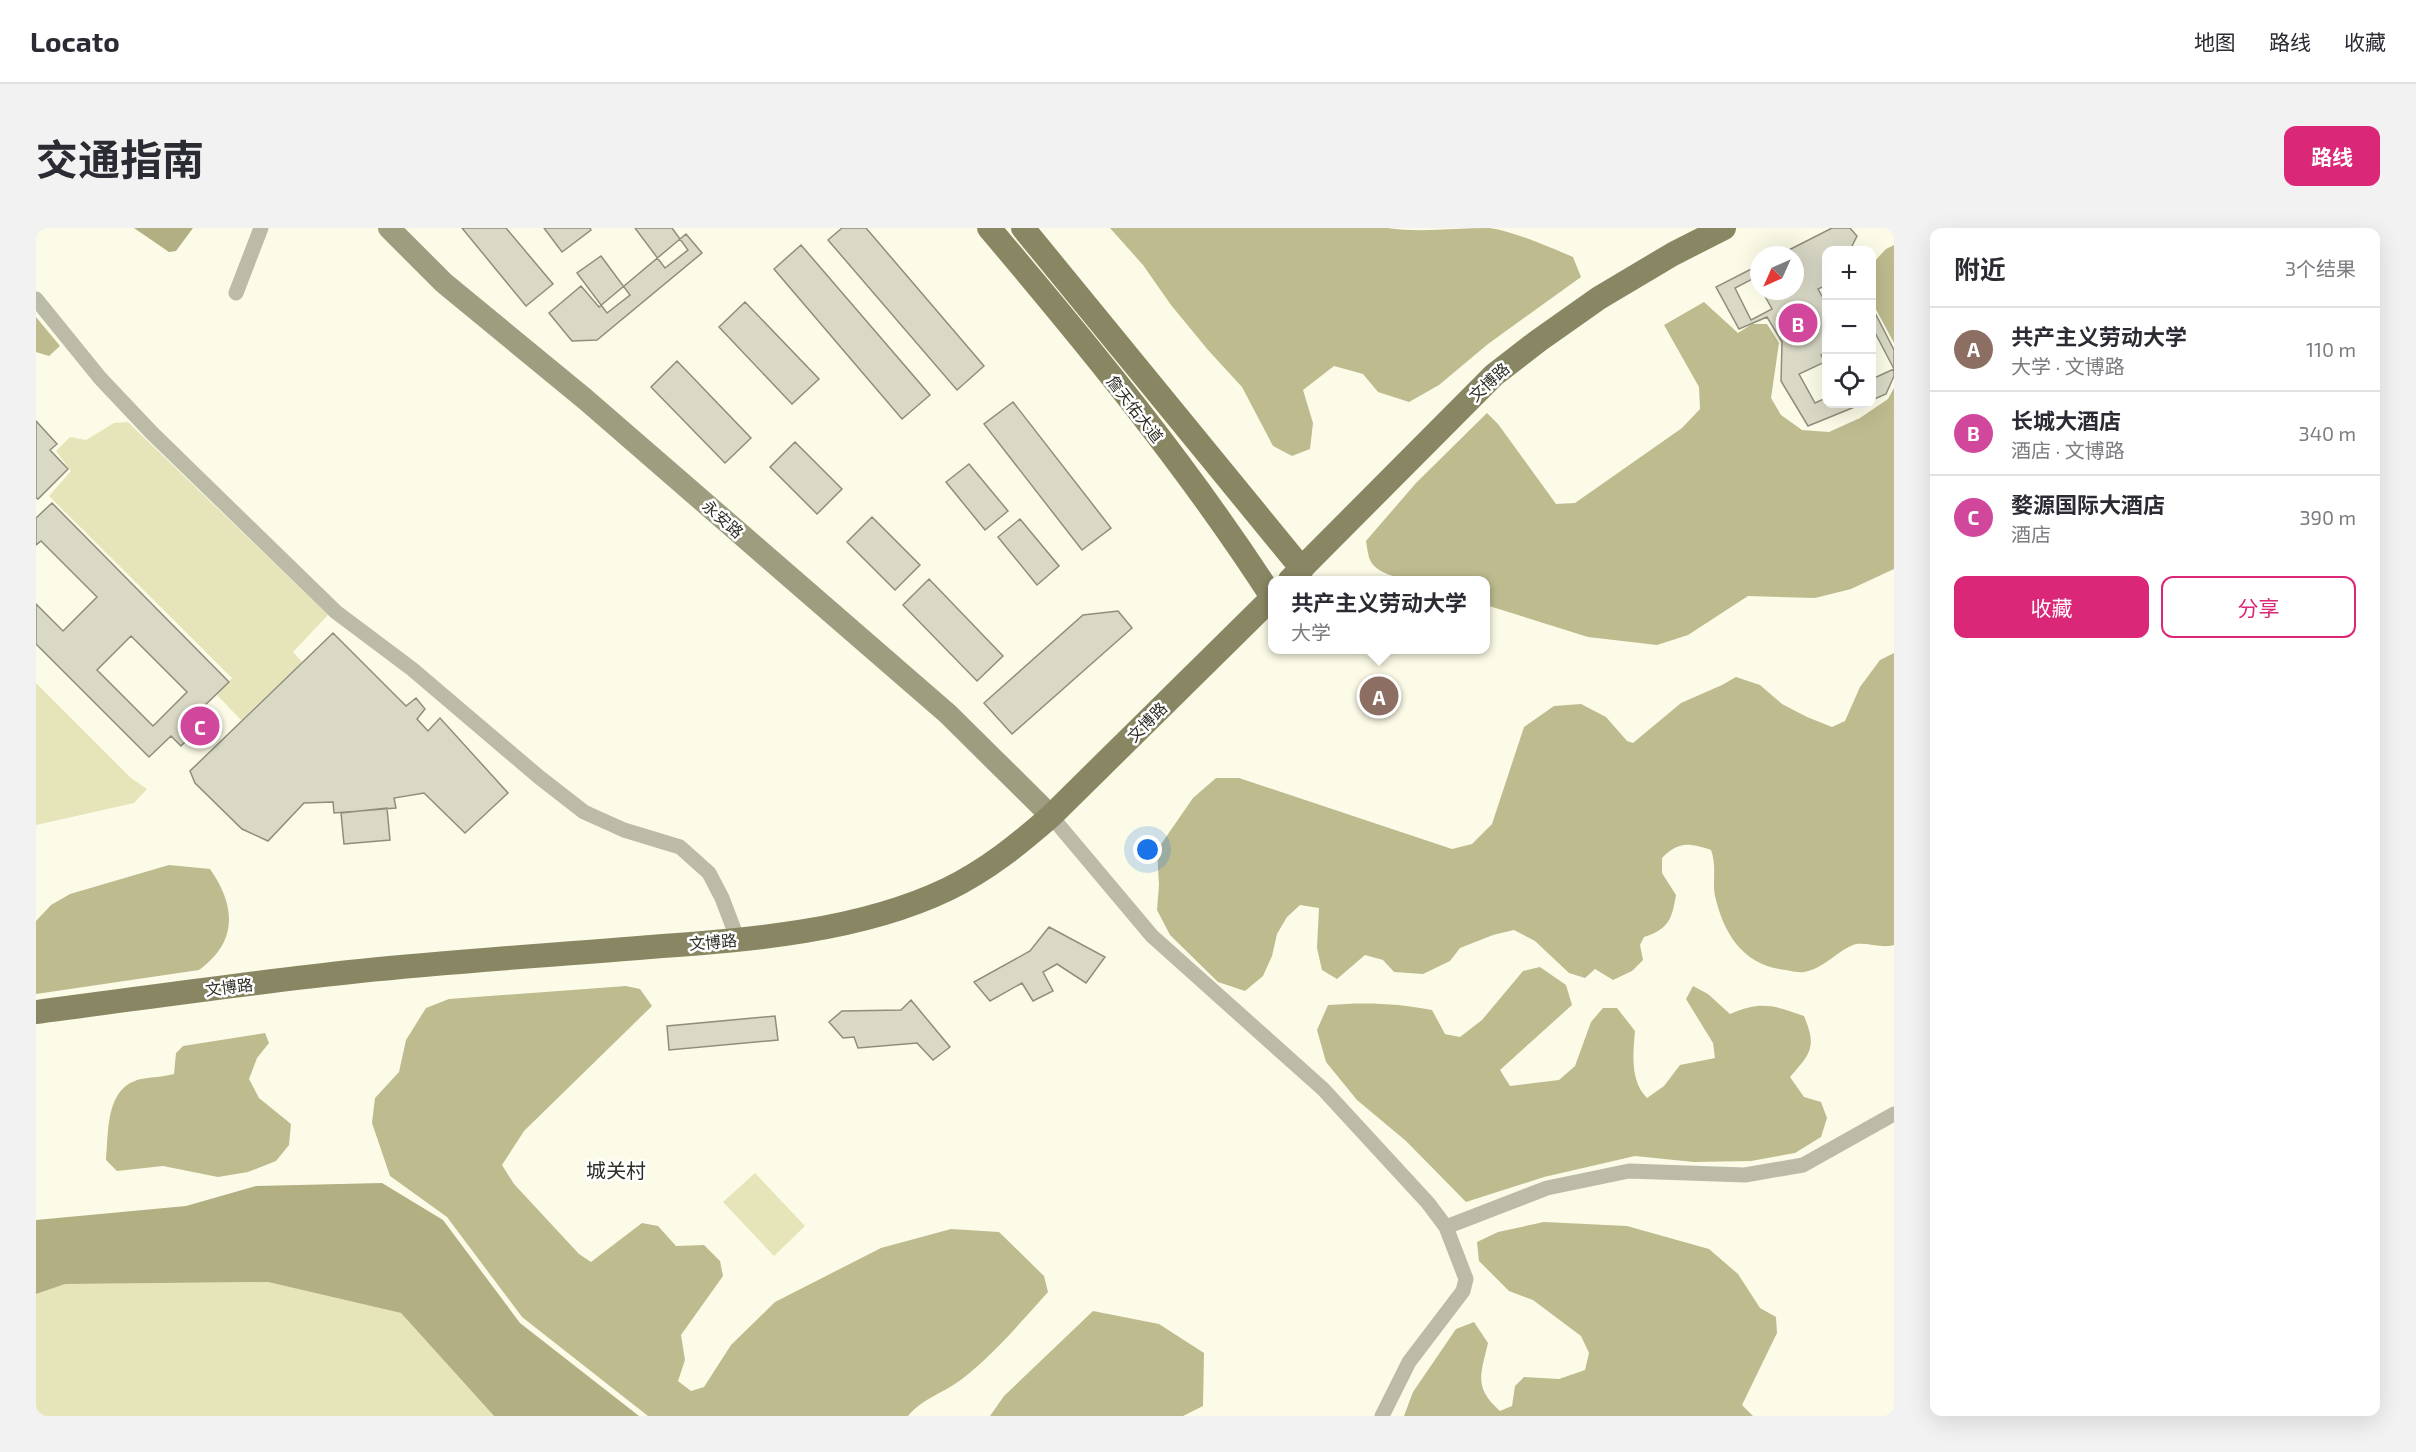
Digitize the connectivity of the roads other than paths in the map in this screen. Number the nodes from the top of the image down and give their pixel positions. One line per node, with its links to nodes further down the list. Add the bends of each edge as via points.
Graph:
1 (261, 228): 6 (street)
2 (389, 228): 11 (street, 永安路, via 444,283 585,399 948,714)
3 (989, 228): 9 (main road, 詹天佑大道, via 1055,306 1224,523)
4 (1023, 228): 8 (main road, 詹天佑大道)
5 (1724, 228): 8 (main road, 文博路, via 1599,298 1494,375)
6 (236, 293)
7 (36, 299): 12 (street, via 116,396 336,612 412,669 584,812 624,830 681,847 709,873)
8 (1296, 575)
9 (1268, 591)
10 (1268, 601): 11 (main road, 文博路)
11 (1051, 816): 12 (main road, 文博路, via 981,872 946,890 839,924); 15 (street, via 1152,936 1323,1089)
12 (738, 940): 13 (main road, 文博路, via 360,971)
13 (36, 1012)
14 (1894, 1114): 15 (street, via 1803,1165 1745,1175 1629,1171 1547,1188)
15 (1446, 1227): 16 (street, via 1466,1279 1462,1291 1409,1362)
16 (1382, 1416)

